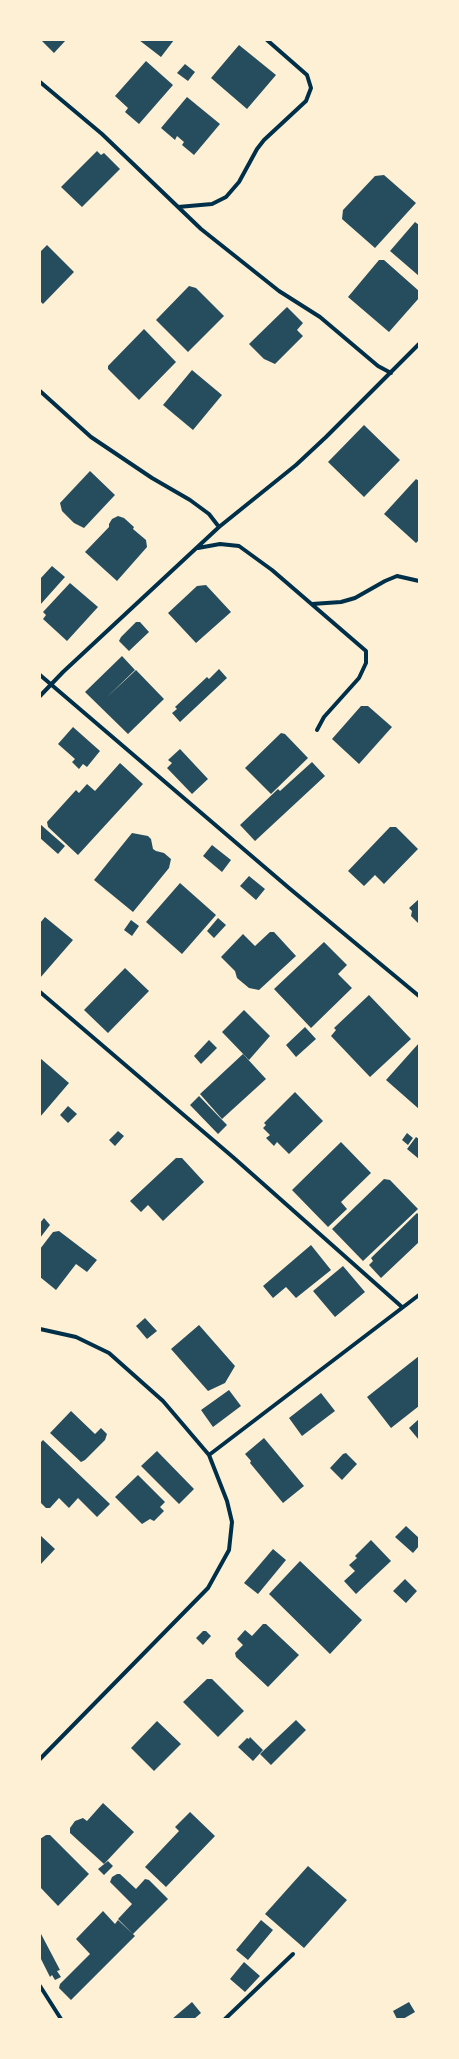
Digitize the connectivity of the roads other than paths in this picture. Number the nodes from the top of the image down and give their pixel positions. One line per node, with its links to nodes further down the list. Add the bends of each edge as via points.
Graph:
1 (267, 40): 3 (street, via 307,75 311,88 306,101 264,140 239,182 226,197 212,204)
2 (40, 82): 3 (street, via 102,134)
3 (178, 207): 5 (street, via 201,229 279,291 320,316 378,366)
4 (419, 344): 5 (street)
5 (391, 373): 7 (street, via 296,465)
6 (40, 392): 7 (street, via 91,437 190,500 209,514)
7 (218, 527): 8 (street)
8 (197, 548): 10 (street, via 220,544 239,546); 12 (street)
9 (419, 581): 10 (street, via 397,576 355,598 341,602)
10 (312, 604): 14 (street, via 366,651 366,663 359,678 324,717)
11 (40, 676): 12 (street)
12 (51, 685): 13 (street); 16 (street)
13 (40, 696)
14 (317, 730)
15 (40, 992): 18 (street, via 234,1158)
16 (419, 996)
17 (419, 1295): 18 (street)
18 (402, 1307): 20 (street)
19 (42, 1330): 20 (street, via 76,1338 109,1353 163,1401)
20 (209, 1455): 21 (street, via 227,1501 232,1522 229,1550 208,1588)
21 (40, 1759)
22 (293, 1954): 25 (street)
23 (40, 1986): 24 (street)
24 (61, 2019)
25 (225, 2019)

